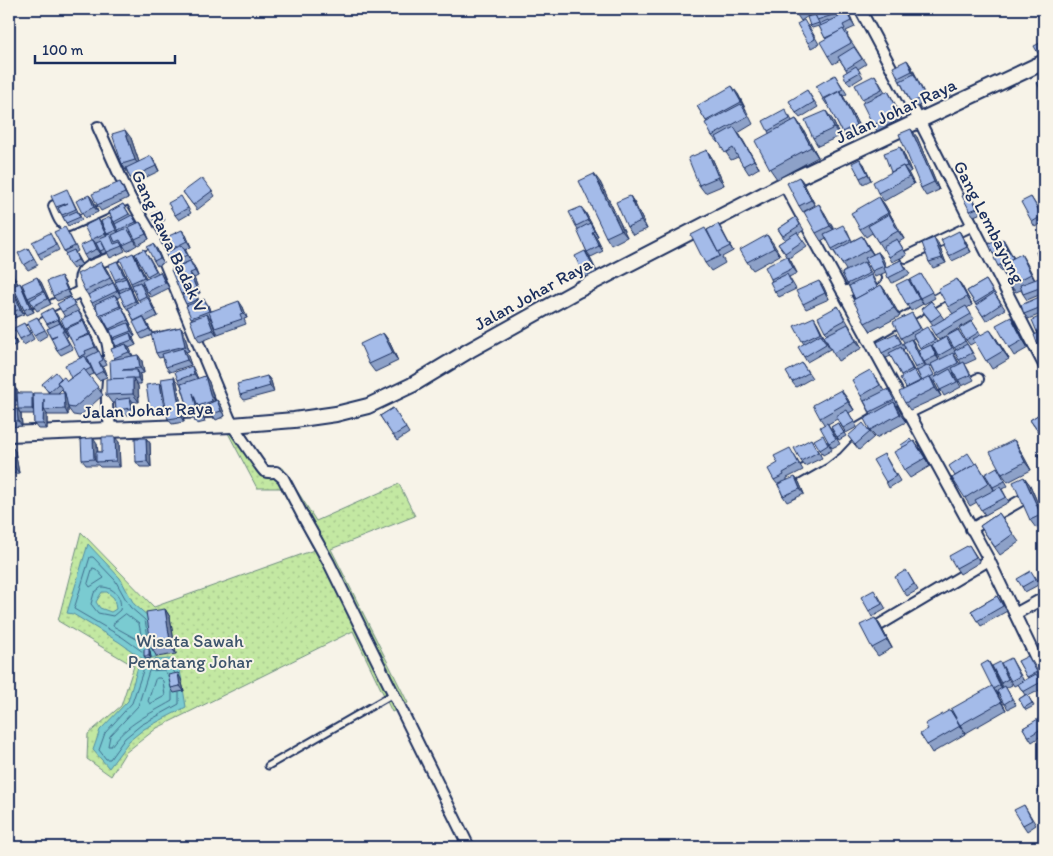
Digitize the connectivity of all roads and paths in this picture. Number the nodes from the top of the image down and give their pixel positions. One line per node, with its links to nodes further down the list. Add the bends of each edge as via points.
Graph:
1 (860, 9): 3 (street, Gang Lembayung)
2 (1044, 62): 3 (street, Jalan Johar Raya)
3 (919, 120): 5 (street, Jalan Johar Raya); 8 (street, Gang Lembayung)
4 (98, 127): 6 (street, Gang Rawa Badak V)
5 (784, 184): 13 (street); 20 (street, Jalan Johar Raya, via 578,290 389,397 336,414)
6 (130, 198): 7 (street, via 68,226 62,223); 9 (street, Gang Rawa Badak V)
7 (54, 206)
8 (973, 225): 10 (street); 17 (street, Gang Lembayung)
9 (154, 240): 12 (street, via 81,272); 20 (street, Gang Rawa Badak V)
10 (906, 257)
11 (876, 278): 13 (street)
12 (81, 291): 15 (street); 21 (street, via 107,342 107,405)
13 (843, 293): 16 (street)
14 (943, 296): 16 (street)
15 (9, 327)
16 (868, 339): 19 (street)
17 (1044, 365)
18 (978, 379): 19 (street)
19 (899, 409): 23 (street, via 851,433 823,459); 25 (street)
20 (232, 425): 21 (street, Jalan Johar Raya); 31 (street, Gang Rawa Badak V, via 262,470 277,472 284,478)
21 (111, 430): 22 (street, Jalan Johar Raya)
22 (9, 434)
23 (788, 479)
24 (1020, 501): 25 (street)
25 (971, 529): 26 (street)
26 (989, 560): 28 (street); 29 (street)
27 (1044, 598): 28 (street)
28 (1015, 614): 30 (street)
29 (876, 627)
30 (1044, 674)
31 (393, 694): 32 (lane); 33 (street, Gang Rawa Badak V)
32 (268, 766)
33 (469, 847)

